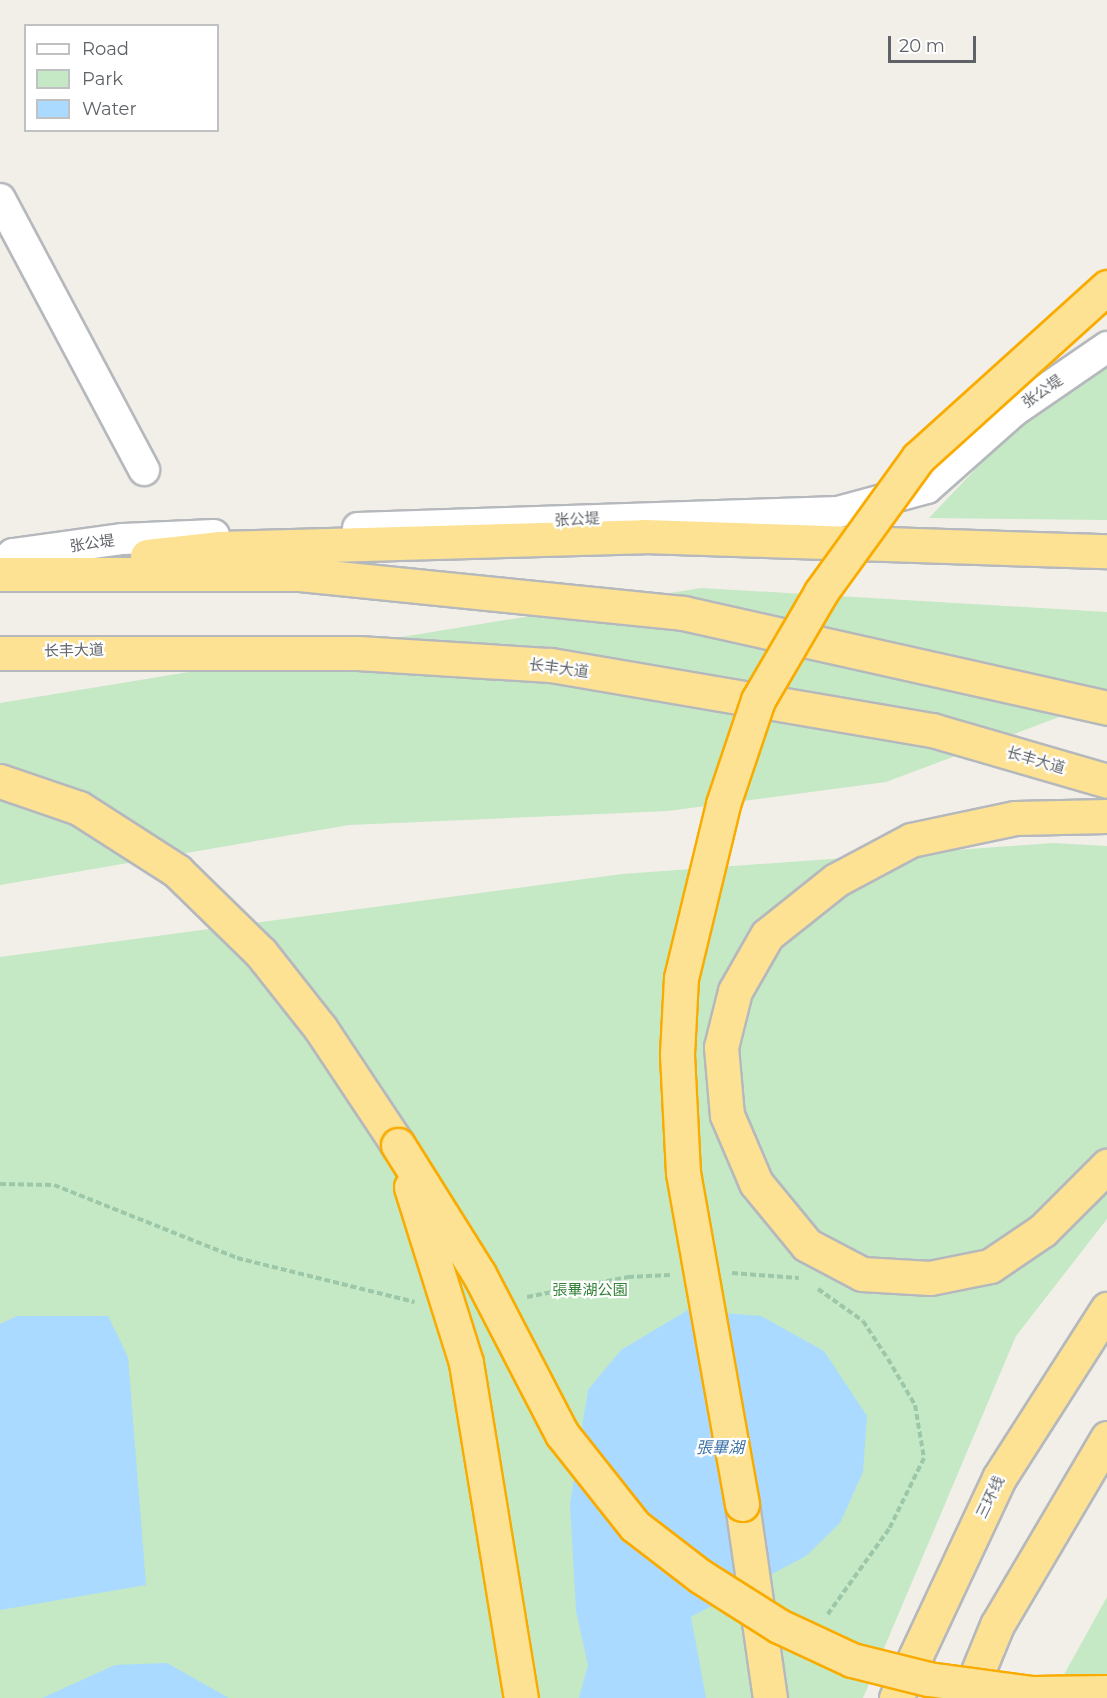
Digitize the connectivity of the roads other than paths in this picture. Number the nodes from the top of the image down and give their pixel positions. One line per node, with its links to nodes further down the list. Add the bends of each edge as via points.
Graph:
1 (0, 199): 4 (street)
2 (1107, 287): 19 (highway, bridge, via 918,458 821,592 758,700 698,891 681,978 677,1054 683,1173 742,1504)
3 (1107, 346): 6 (street, 张公堤, via 1014,411 927,488 838,512 737,512 123,539 13,554)
4 (144, 470)
5 (1107, 551): 7 (highway, via 644,536 481,539 219,548)
6 (0, 565)
7 (0, 573): 9 (highway, via 299,574 683,613)
8 (0, 653): 11 (highway, 长丰大道, via 358,653 550,665 932,730)
9 (1107, 708)
10 (0, 781): 13 (highway, via 79,808 177,871 261,953 321,1029)
11 (1107, 781)
12 (1107, 816): 14 (highway, via 1015,818 911,840 836,880 767,935 735,991 721,1047 727,1115 756,1183 807,1245 862,1274 930,1278 990,1266)
13 (398, 1145): 17 (highway, bridge, via 479,1274 562,1434 635,1526 700,1576 778,1626 852,1660 928,1679 1032,1693); 18 (highway, bridge, via 466,1363)
14 (1098, 1178)
15 (1107, 1308): 20 (highway, 三环线, via 999,1478)
16 (1101, 1447): 21 (highway, via 997,1625)
17 (1107, 1692)
18 (521, 1698)
19 (770, 1698)
20 (896, 1698)
21 (967, 1698)

